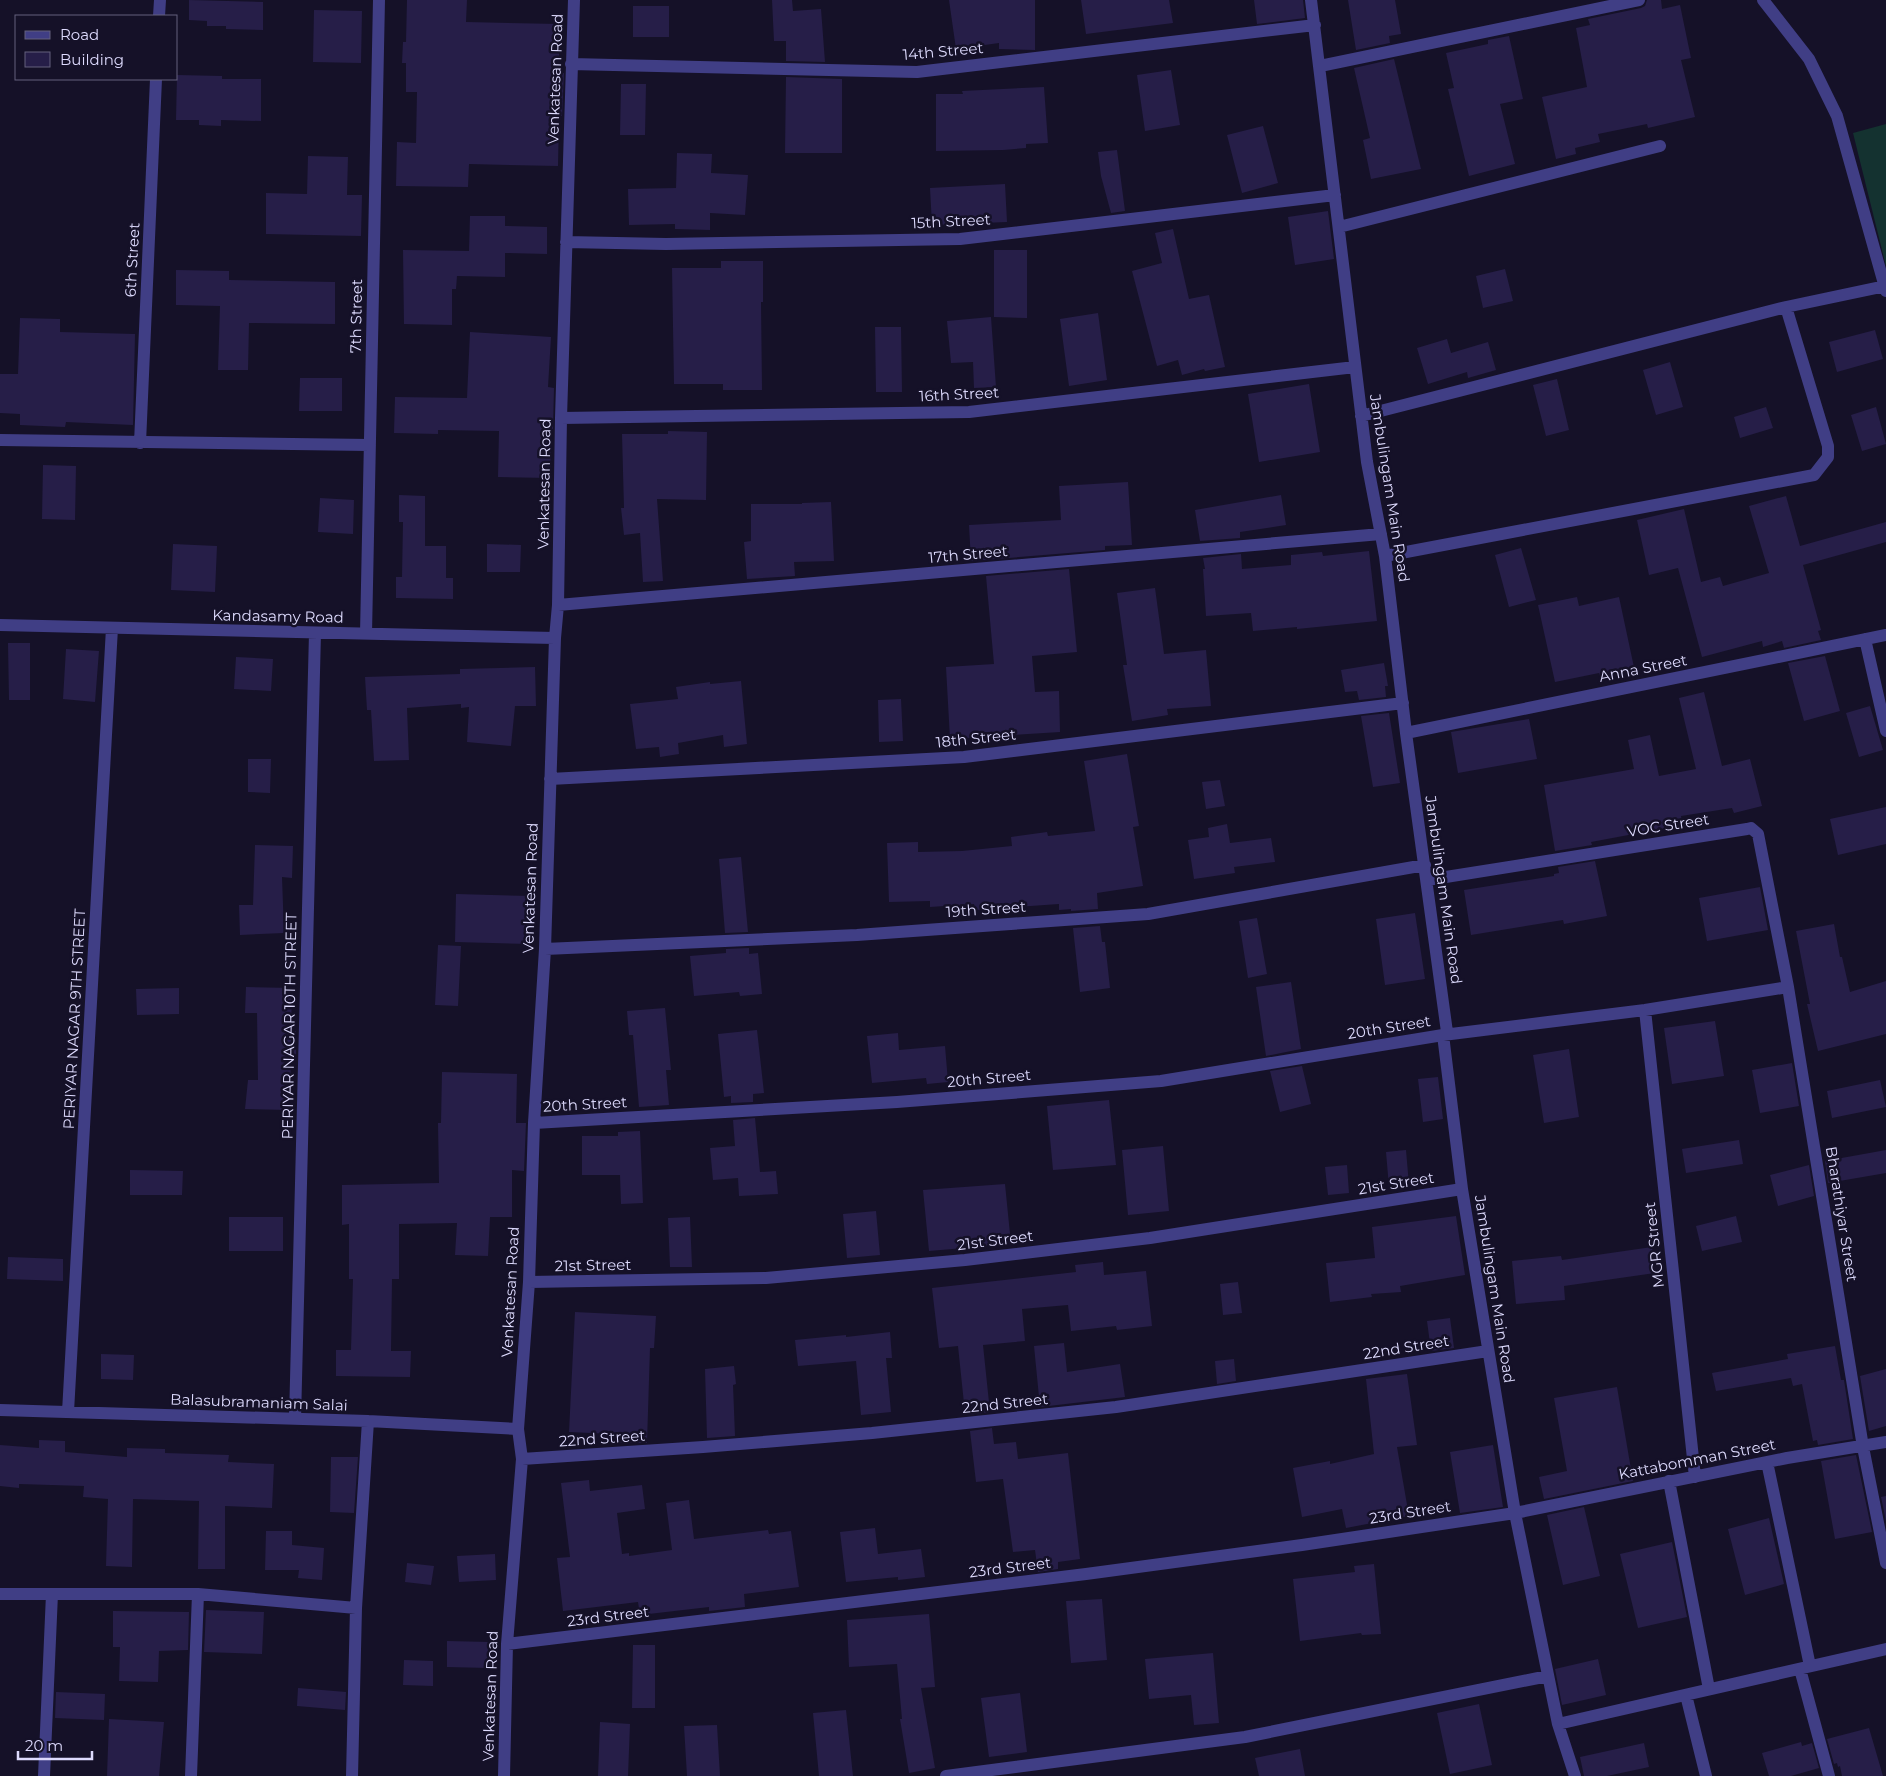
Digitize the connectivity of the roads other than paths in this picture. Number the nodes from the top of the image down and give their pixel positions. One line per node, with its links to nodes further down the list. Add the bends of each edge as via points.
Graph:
1 (160, 0): 7 (street)
2 (379, 0): 23 (street, 7th Street)
3 (574, 0): 9 (street, Venkatesan Road)
4 (1311, 0): 8 (street, Jambulingam Main Road)
5 (1639, 0): 10 (street)
6 (1763, 0): 16 (street, via 1809,59 1837,116)
7 (159, 15)
8 (1315, 24): 9 (street, 14th Street, via 917,72); 10 (street, Jambulingam Main Road)
9 (571, 64): 15 (street, Venkatesan Road)
10 (1320, 66): 13 (street, Jambulingam Main Road)
11 (156, 80): 22 (street, 6th Street)
12 (1660, 146): 14 (street)
13 (1335, 195): 14 (street, Jambulingam Main Road); 15 (street, 15th Street, via 960,239 666,244)
14 (1338, 227): 18 (street, Jambulingam Main Road)
15 (566, 242): 20 (street, Venkatesan Road)
16 (1885, 288): 17 (street)
17 (1786, 307): 19 (street); 25 (street, via 1828,446 1828,457 1814,475)
18 (1355, 367): 19 (street, Jambulingam Main Road); 20 (street, 16th Street, via 969,412)
19 (1361, 416): 24 (street, Jambulingam Main Road)
20 (561, 418): 26 (street, Venkatesan Road)
21 (0, 440): 22 (street)
22 (140, 443): 23 (street)
23 (370, 445): 30 (street, 7th Street)
24 (1381, 534): 25 (street, Jambulingam Main Road); 26 (street, 17th Street)
25 (1385, 556): 34 (street, Jambulingam Main Road)
26 (558, 605): 32 (street, Venkatesan Road)
27 (0, 625): 28 (street, Kandasamy Road)
28 (112, 628): 29 (street, Kandasamy Road); 49 (street, PERIYAR NAGAR 9TH STREET)
29 (315, 633): 30 (street, Kandasamy Road); 50 (street, PERIYAR NAGAR 10TH STREET)
30 (366, 634): 32 (street, Kandasamy Road)
31 (1886, 635): 33 (street, Anna Street)
32 (555, 638): 37 (street, Venkatesan Road)
33 (1865, 640): 35 (street); 36 (street, Anna Street)
34 (1403, 703): 36 (street, Jambulingam Main Road); 37 (street, 18th Street, via 964,757)
35 (1886, 731)
36 (1406, 733): 38 (street, Jambulingam Main Road)
37 (550, 779): 40 (street, Venkatesan Road)
38 (1425, 865): 39 (street, Jambulingam Main Road); 40 (street, 19th Street, via 1148,914 857,935)
39 (1427, 880): 41 (street, VOC Street, via 1751,828 1758,834); 43 (street, Jambulingam Main Road, via 1446,1032)
40 (545, 949): 44 (street, Venkatesan Road)
41 (1788, 987): 42 (street, 20th Street); 54 (street, Bharathiyar Street)
42 (1645, 1010): 43 (street, 20th Street); 57 (street, MGR Street)
43 (1443, 1035): 44 (street, 20th Street, via 1160,1081 897,1102); 45 (street, Jambulingam Main Road)
44 (534, 1123): 46 (street, Venkatesan Road)
45 (1462, 1189): 46 (street, 21st Street, via 1150,1238 965,1260 766,1278); 47 (street, Jambulingam Main Road)
46 (529, 1282): 52 (street, Venkatesan Road)
47 (1488, 1351): 55 (street, 22nd Street, via 1116,1407 842,1436); 59 (street, Jambulingam Main Road)
48 (0, 1410): 49 (street, Balasubramaniam Salai)
49 (68, 1412): 50 (street, Balasubramaniam Salai)
50 (295, 1420): 51 (street, Balasubramaniam Salai)
51 (368, 1421): 52 (street, Balasubramaniam Salai); 64 (street)
52 (518, 1429): 55 (street, Venkatesan Road)
53 (1886, 1442): 54 (street, Kattabomman Street)
54 (1863, 1447): 56 (street, Kattabomman Street); 60 (street, Bharathiyar Street)
55 (522, 1459): 65 (street, Venkatesan Road)
56 (1767, 1462): 57 (street, Kattabomman Street); 67 (street)
57 (1695, 1477): 58 (street, Kattabomman Street)
58 (1669, 1481): 59 (street, Kattabomman Street); 69 (street)
59 (1515, 1513): 65 (street, 23rd Street, via 1086,1574); 68 (street, Jambulingam Main Road)
60 (1886, 1563)
61 (0, 1594): 62 (street)
62 (52, 1594): 63 (street); 72 (street)
63 (198, 1594): 64 (street); 73 (street)
64 (356, 1608): 74 (street)
65 (507, 1644): 75 (street, Venkatesan Road)
66 (1886, 1649): 67 (street)
67 (1805, 1667): 69 (street); 79 (street)
68 (1548, 1676): 71 (street, Jambulingam Main Road); 76 (street, via 1245,1737)
69 (1709, 1689): 70 (street)
70 (1686, 1695): 71 (street); 78 (street)
71 (1558, 1724): 77 (street, Jambulingam Main Road)
72 (44, 1776)
73 (191, 1776)
74 (352, 1776)
75 (504, 1776)
76 (946, 1776)
77 (1576, 1776)
78 (1706, 1776)
79 (1829, 1776)

